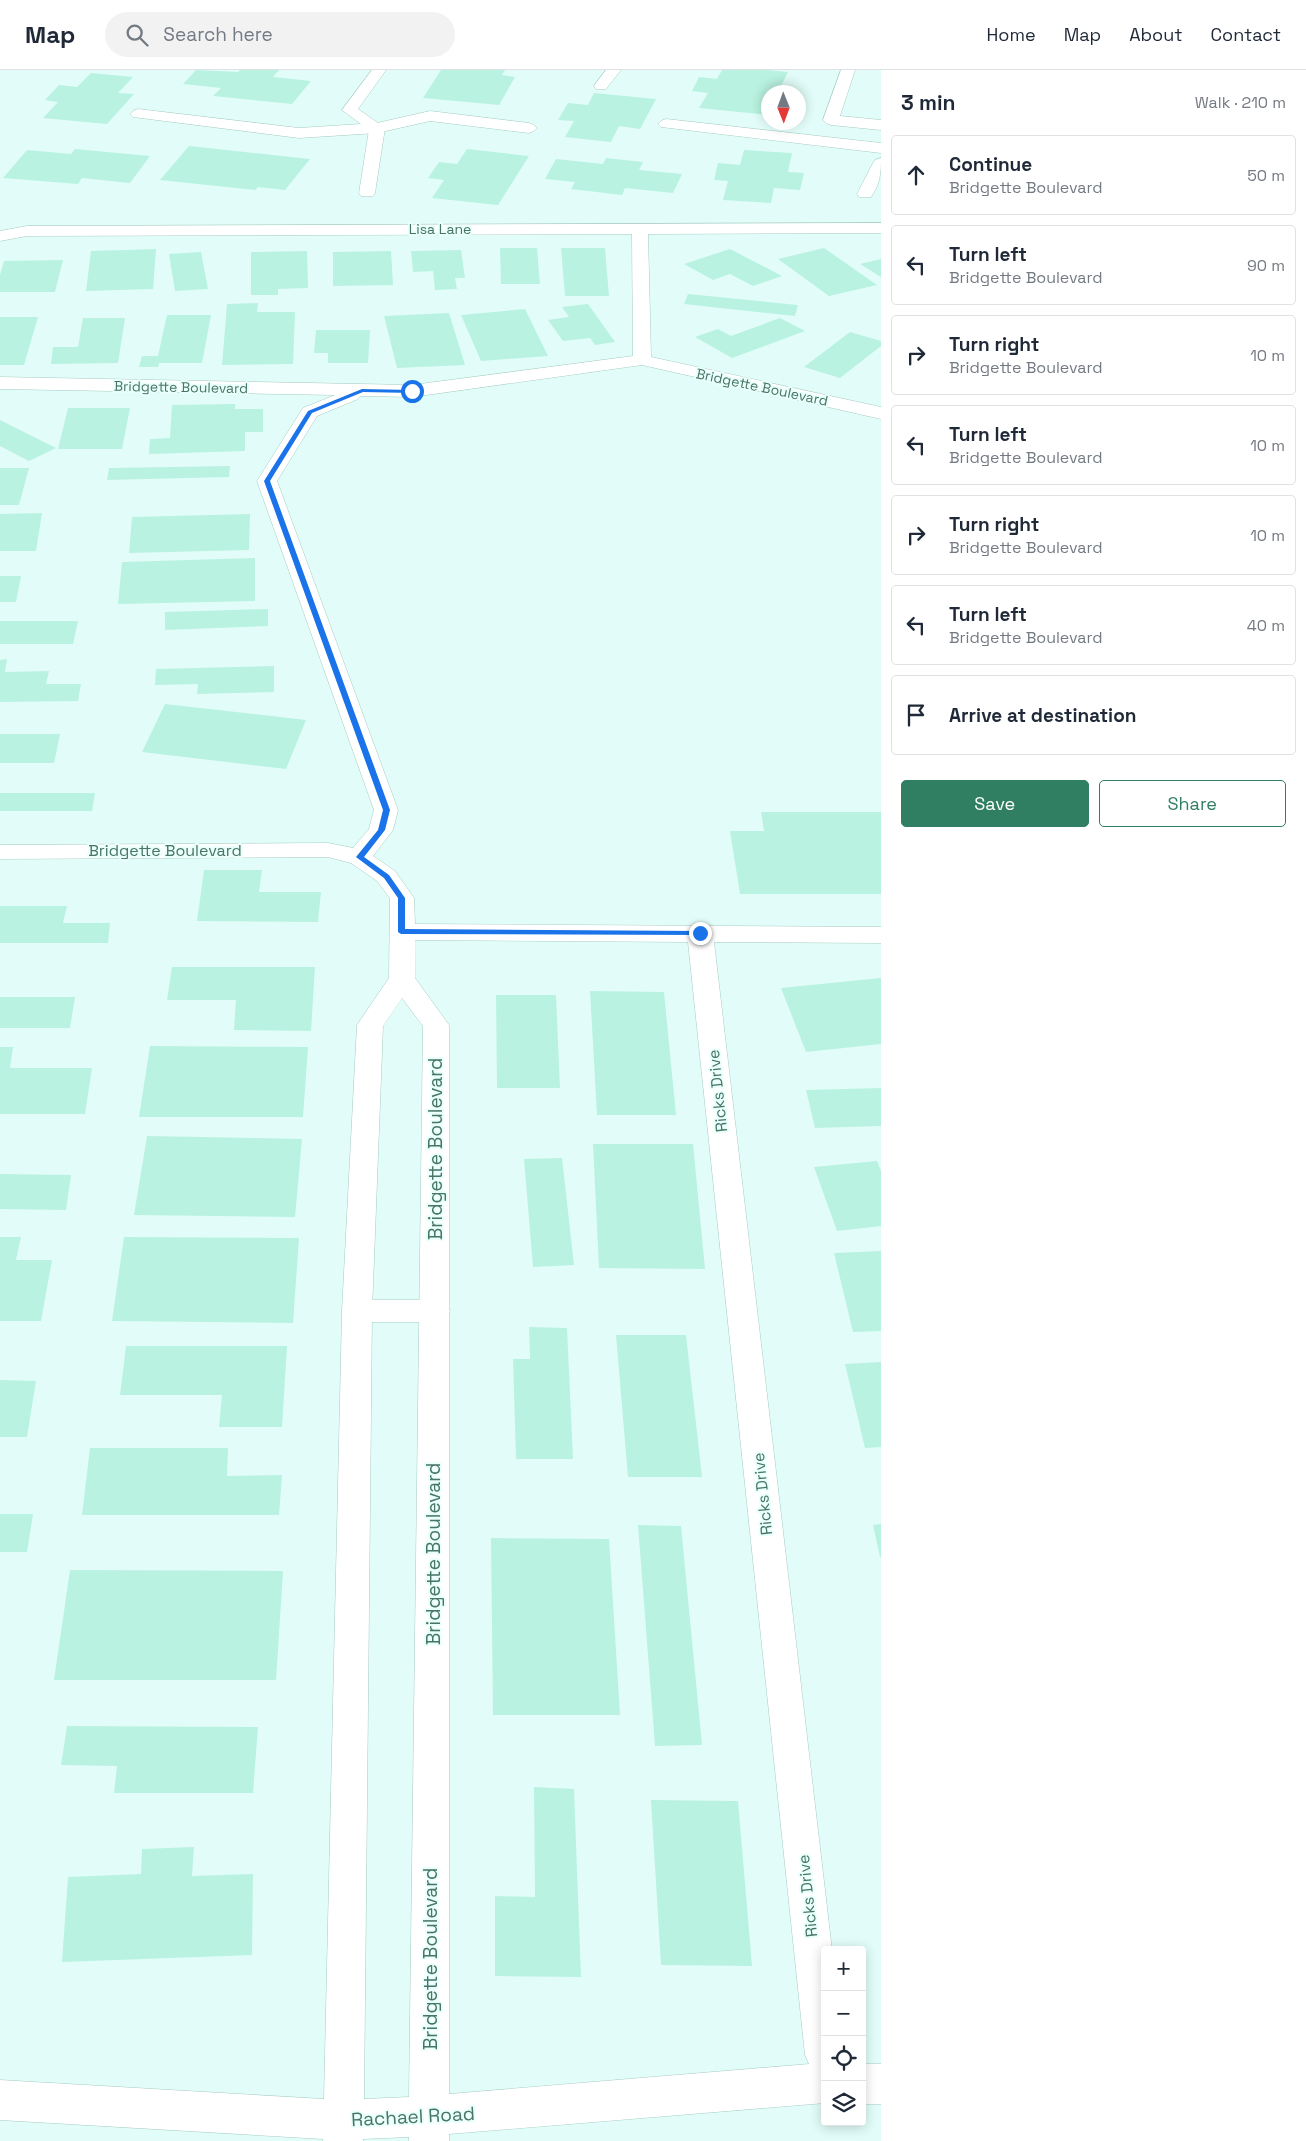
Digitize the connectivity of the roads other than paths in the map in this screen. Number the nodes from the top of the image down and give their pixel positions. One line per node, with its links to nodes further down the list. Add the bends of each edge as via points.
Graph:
1 (379, 70): 9 (street, via 350,110)
2 (614, 70): 4 (street)
3 (848, 70): 6 (street)
4 (600, 86)
5 (138, 114): 9 (street, via 299,133)
6 (831, 120): 8 (street); 11 (street)
7 (666, 124): 11 (street)
8 (881, 125)
9 (377, 128): 10 (street, via 430,116); 13 (street)
10 (528, 128)
11 (881, 147)
12 (881, 163): 14 (street)
13 (366, 193)
14 (865, 194)
15 (881, 228): 16 (street, Lisa Lane)
16 (640, 229): 17 (street, Lisa Lane, via 37,231); 18 (street)
17 (0, 236)
18 (642, 360): 20 (street, Bridgette Boulevard, via 412,391); 21 (street, Bridgette Boulevard)
19 (0, 383): 20 (street, Bridgette Boulevard)
20 (362, 390): 23 (street, Bridgette Boulevard, via 310,412 267,481 386,810 381,830)
21 (881, 413)
22 (0, 852): 23 (street, Bridgette Boulevard, via 328,850)
23 (360, 857): 24 (street, Bridgette Boulevard, via 386,876 402,898)
24 (401, 932): 25 (street); 27 (street, Bridgette Boulevard)
25 (700, 933): 26 (street); 30 (street, Ricks Drive)
26 (881, 935)
27 (402, 978): 28 (street, via 370,1025); 29 (street, Bridgette Boulevard, via 436,1025)
28 (357, 1311): 29 (street); 36 (street)
29 (435, 1311): 35 (street, Bridgette Boulevard)
30 (823, 2036)
31 (821, 2083): 35 (street, Rachael Road)
32 (866, 2084): 33 (street)
33 (881, 2084)
34 (0, 2100): 36 (street, Rachael Road)
35 (429, 2128): 36 (street, Rachael Road)
36 (344, 2131)

